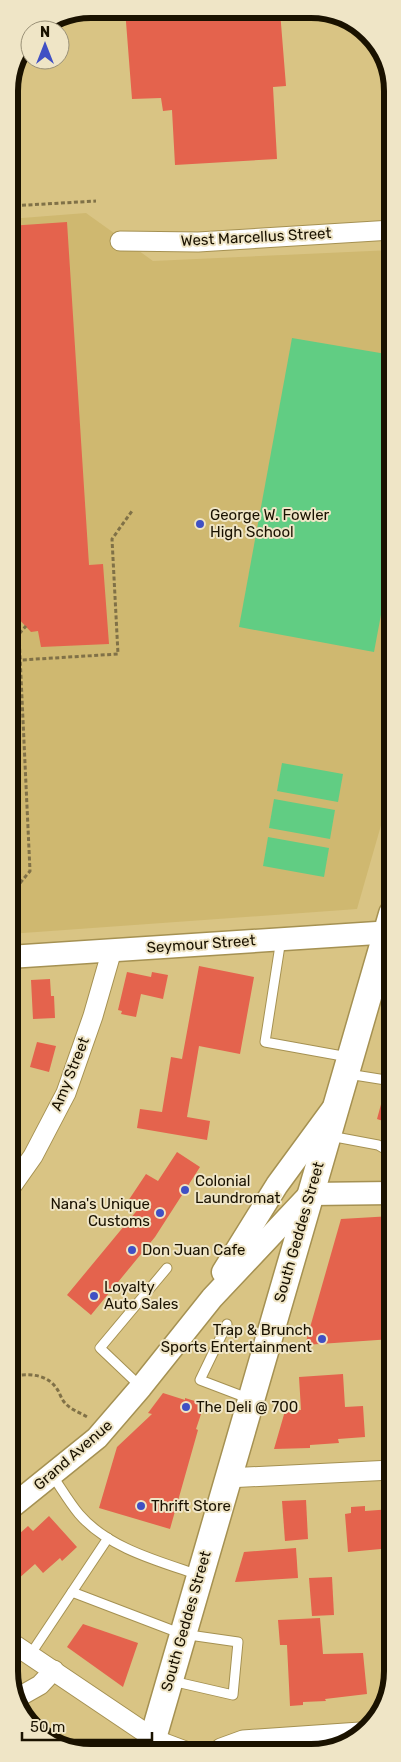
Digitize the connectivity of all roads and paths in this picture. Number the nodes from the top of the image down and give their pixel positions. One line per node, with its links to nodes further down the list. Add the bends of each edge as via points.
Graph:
1 (96, 201): 2 (path)
2 (18, 205)
3 (384, 231): 4 (street, West Marcellus Street, via 198,242)
4 (120, 240)
5 (132, 511): 9 (path, via 112,539 118,654)
6 (26, 626): 7 (path)
7 (19, 634): 9 (path)
8 (18, 657): 9 (path)
9 (21, 660): 10 (path, via 30,871)
10 (18, 886)
11 (383, 927): 12 (street, Seymour Street)
12 (281, 939): 14 (street, Seymour Street); 16 (lane, via 265,1042)
13 (383, 947): 16 (main road, South Geddes Street)
14 (112, 950): 15 (street, Seymour Street); 21 (street, Amy Street, via 66,1093 33,1156)
15 (18, 956)
16 (347, 1065): 17 (lane, via 368,1078); 18 (main road, South Geddes Street)
17 (383, 1080)
18 (335, 1106): 19 (main road, South Geddes Street); 25 (street, via 277,1186 216,1284)
19 (326, 1135): 20 (lane); 23 (main road, South Geddes Street)
20 (383, 1149)
21 (18, 1177)
22 (383, 1193): 23 (street)
23 (310, 1194): 25 (street, Grand Avenue); 29 (main road, South Geddes Street)
24 (167, 1268): 28 (lane, via 100,1348)
25 (212, 1298): 28 (street, Grand Avenue)
26 (227, 1324): 29 (lane, via 200,1380)
27 (18, 1376): 30 (path, via 36,1375 46,1380 57,1388 64,1402)
28 (141, 1387): 32 (street, Grand Avenue, via 97,1438)
29 (250, 1399): 33 (main road, South Geddes Street)
30 (91, 1418)
31 (383, 1470): 33 (street)
32 (52, 1475): 34 (street, Grand Avenue); 35 (lane, via 79,1514)
33 (227, 1478): 36 (main road, South Geddes Street)
34 (18, 1502)
35 (108, 1538): 36 (lane, via 139,1554); 37 (lane)
36 (199, 1576): 38 (main road, South Geddes Street)
37 (72, 1592): 38 (lane); 40 (lane)
38 (182, 1634): 42 (main road, South Geddes Street); 42 (lane, via 238,1642 233,1695)
39 (18, 1647): 40 (street)
40 (30, 1655): 41 (street)
41 (54, 1670): 43 (street, via 40,1686); 45 (street)
42 (169, 1680): 46 (main road, South Geddes Street)
43 (22, 1695)
44 (349, 1733): 47 (street, via 243,1740)
45 (152, 1744)
46 (157, 1744)
47 (232, 1744)

